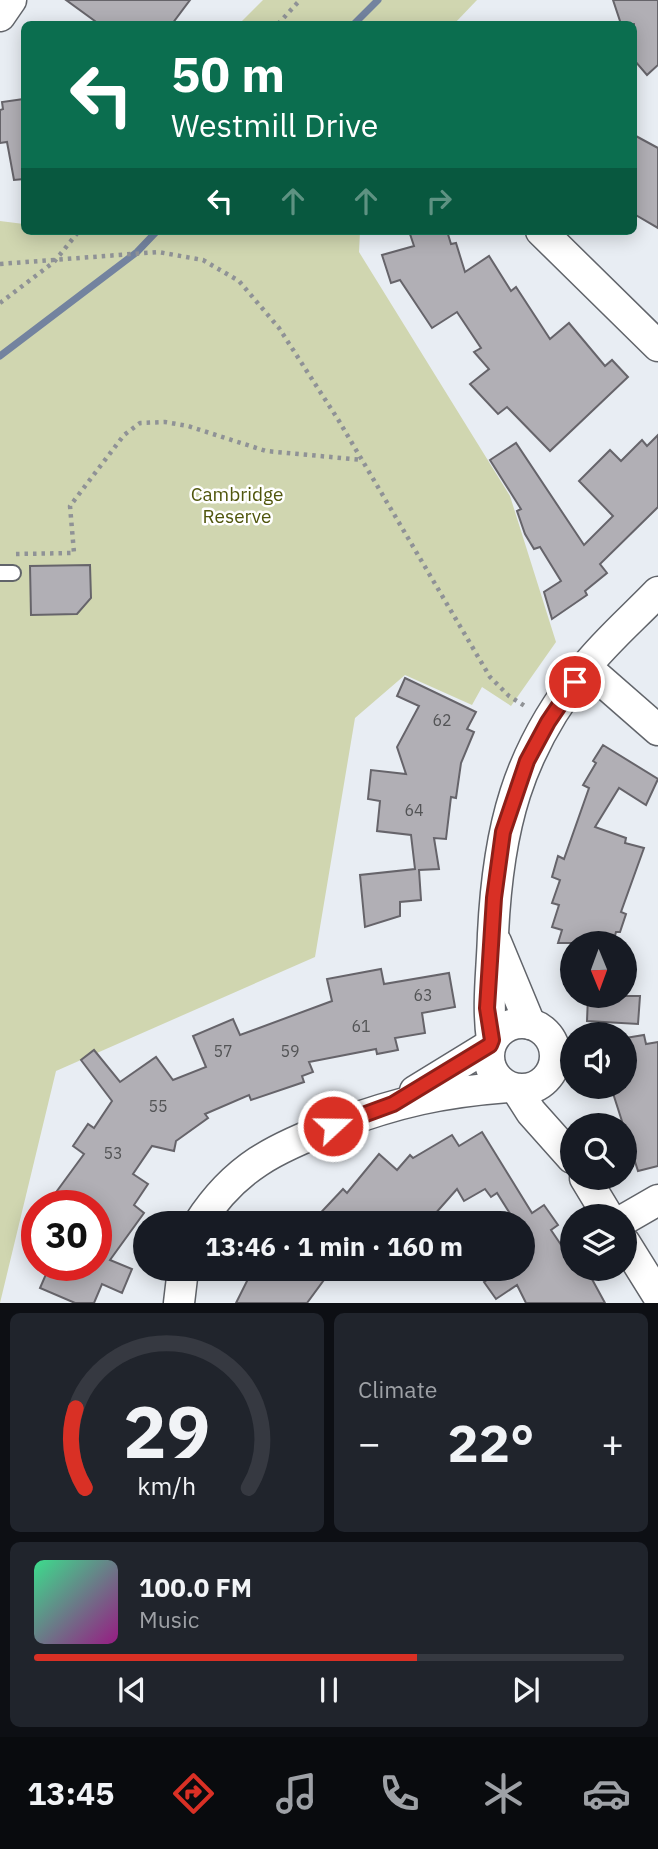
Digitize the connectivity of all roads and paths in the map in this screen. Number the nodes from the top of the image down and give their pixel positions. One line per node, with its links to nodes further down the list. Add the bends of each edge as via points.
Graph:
1 (11, 0): 3 (street)
2 (300, 0): 4 (path)
3 (0, 16)
4 (281, 21)
5 (76, 235): 7 (path)
6 (545, 235): 10 (street)
7 (54, 262): 8 (path); 9 (path); 11 (path, via 158,252 180,254 222,269 255,296 279,328)
8 (0, 264)
9 (0, 303)
10 (658, 346)
11 (364, 460): 12 (path, via 266,451 188,426 140,423 124,435 70,506 74,553); 15 (path, via 490,677)
12 (12, 554)
13 (658, 592): 14 (street)
14 (586, 667): 15 (street); 16 (street)
15 (548, 722): 17 (street, via 527,761 503,832)
16 (658, 730)
17 (493, 935): 18 (street); 19 (street, via 487,1008)
18 (530, 1024): 19 (street, via 509,1026); 20 (street, via 540,1028 553,1044)
19 (491, 1042): 21 (street, via 493,1074); 22 (street)
20 (550, 1074): 21 (street, via 536,1087); 23 (street, via 553,1109)
21 (512, 1088): 22 (street, via 446,1092); 24 (street)
22 (393, 1104): 26 (street, via 261,1157)
23 (560, 1127)
24 (560, 1145)
25 (658, 1200): 27 (street)
26 (208, 1211)
27 (637, 1212)
28 (637, 1262): 30 (street)
29 (182, 1281): 31 (street)
30 (658, 1296)
31 (179, 1303)

